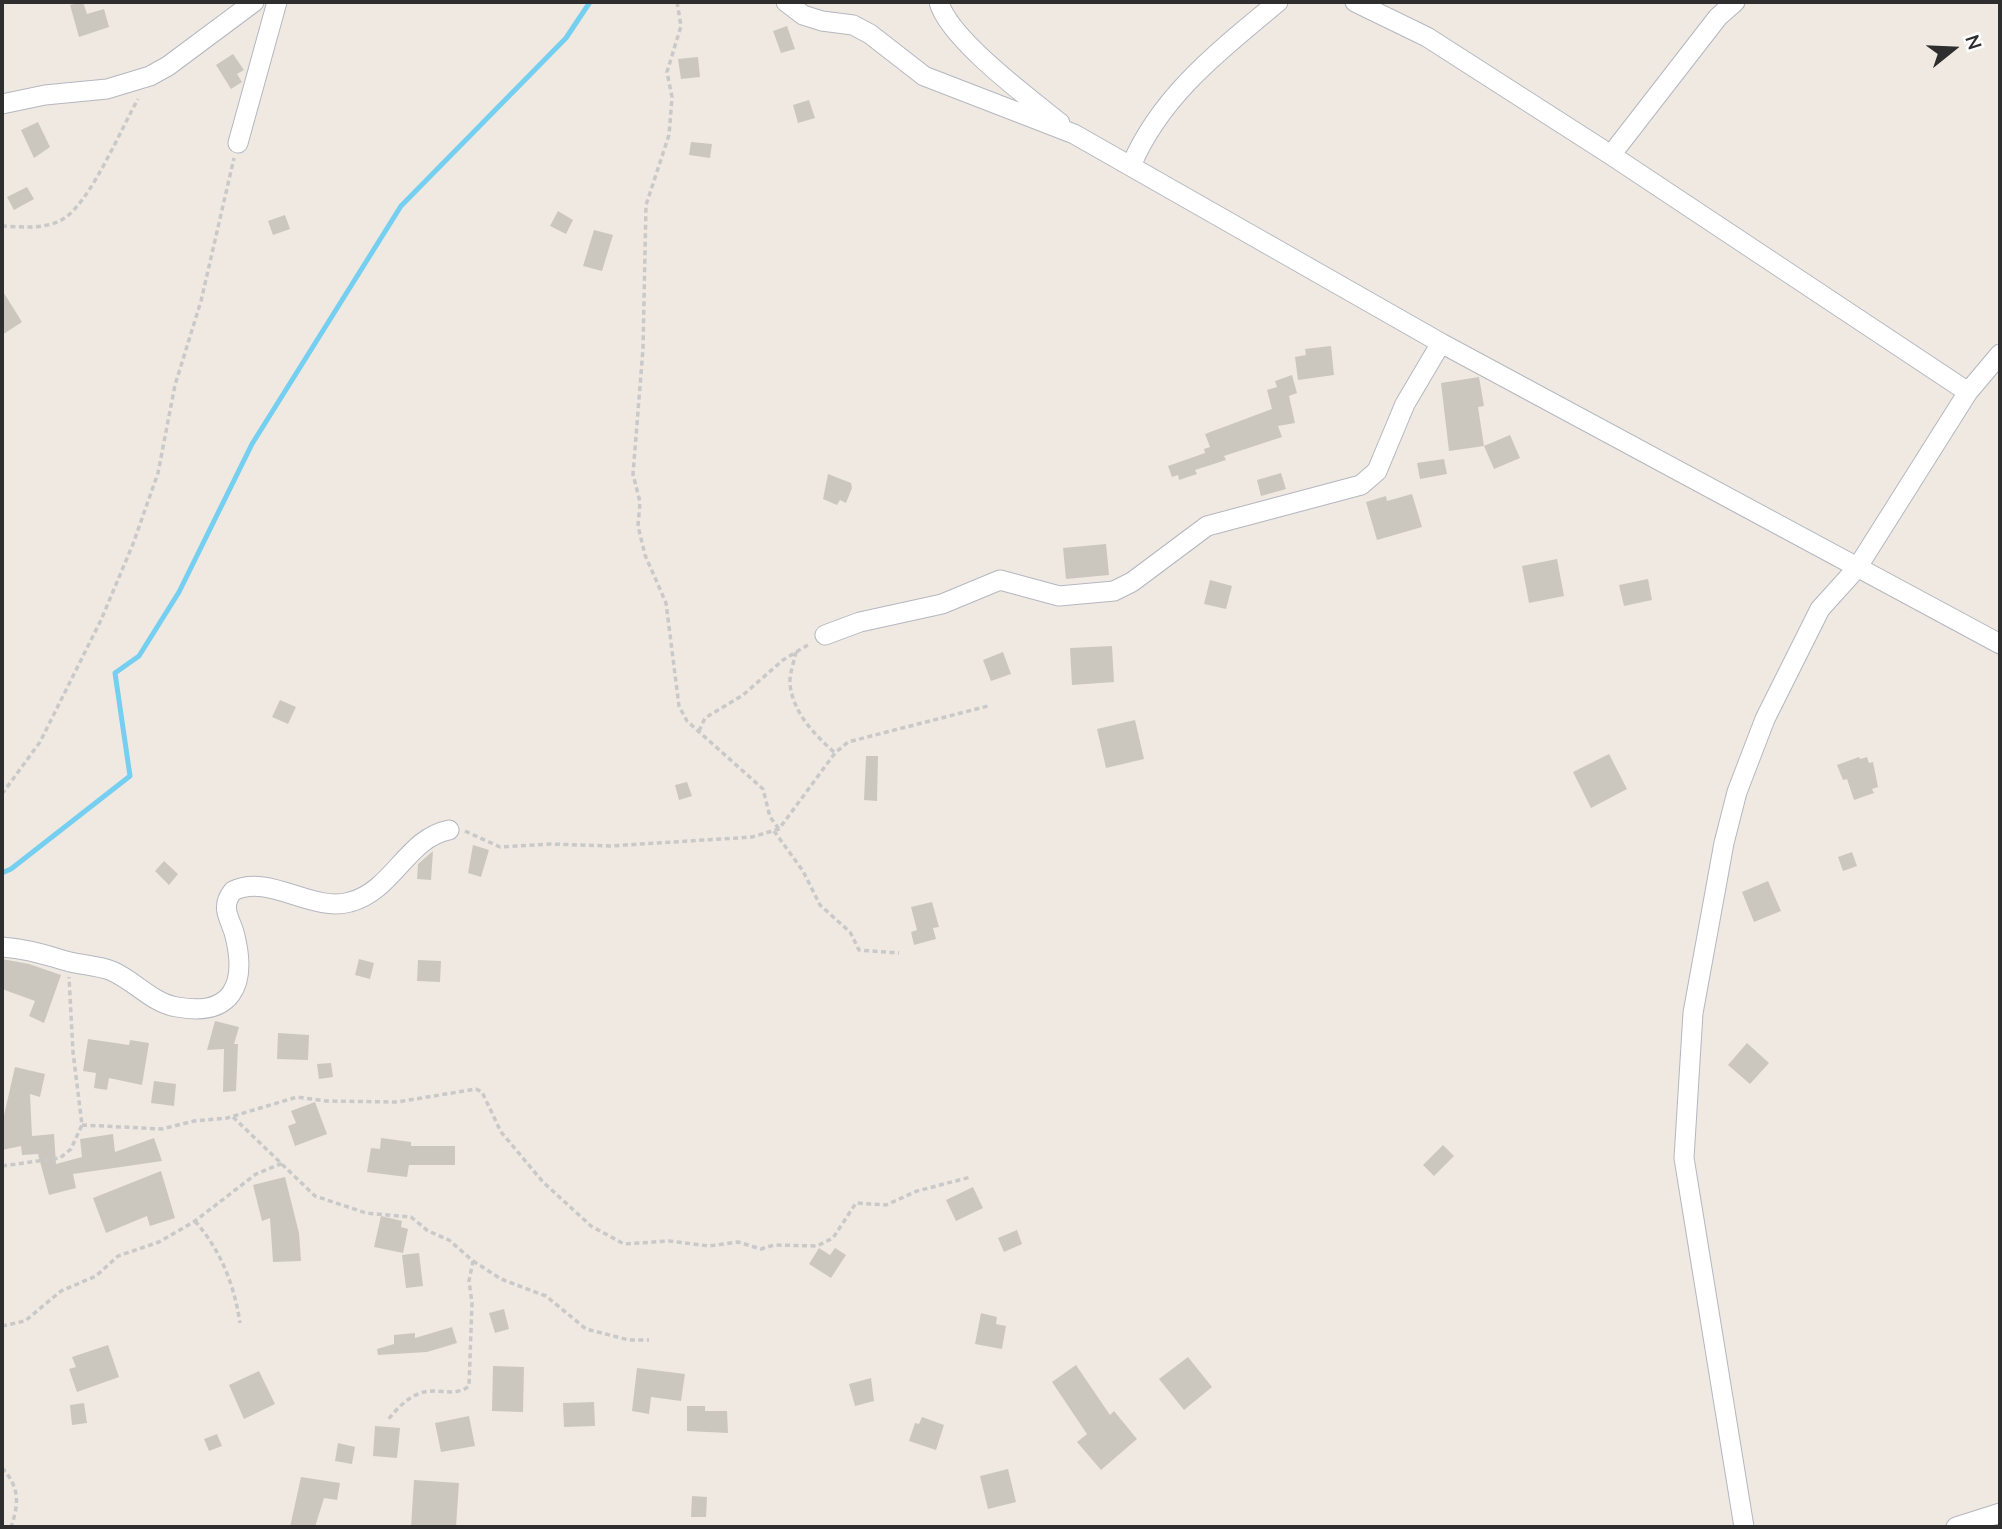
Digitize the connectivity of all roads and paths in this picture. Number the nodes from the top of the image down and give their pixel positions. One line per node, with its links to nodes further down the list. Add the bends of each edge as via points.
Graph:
1 (254, 2): 9 (street)
2 (277, 2): 12 (street)
3 (677, 2): 24 (path, via 681,26 667,72 672,97 669,135 646,205 643,349 633,474 645,555 666,603 679,706)
4 (786, 2): 11 (street, via 803,15 853,25 870,34 924,76)
5 (939, 2): 11 (street, via 942,14 975,50)
6 (1278, 2): 14 (street, via 1210,58 1160,112 1144,134)
7 (1355, 2): 13 (street, via 1427,37)
8 (1735, 2): 13 (street, via 1718,17)
9 (150, 76): 10 (street, via 107,89); 15 (path, via 84,196 65,217 39,227)
10 (2, 104)
11 (1074, 134): 14 (street)
12 (238, 143): 26 (path, via 201,301 175,385 158,473 133,544 40,742)
13 (1611, 155): 18 (street)
14 (1131, 166): 16 (street)
15 (2, 226)
16 (1441, 343): 19 (street); 20 (street, via 1405,404 1377,471 1361,485 1207,526 1114,591 1059,596 1000,580 943,604 860,622)
17 (2000, 354): 18 (street)
18 (1968, 392): 19 (street)
19 (1857, 568): 21 (street); 46 (street, via 1820,609 1765,719 1737,792 1693,1013 1684,1158)
20 (825, 635): 22 (path)
21 (2000, 645)
22 (796, 651): 24 (path, via 743,695 705,718); 25 (path, via 790,684 796,704 807,728)
23 (988, 706): 25 (path, via 866,736)
24 (699, 731): 28 (path, via 763,789)
25 (835, 753): 28 (path)
26 (2, 794)
27 (449, 830): 28 (path, via 465,831 500,847 659,844 752,837); 31 (street, via 426,838 394,874 349,902 301,898 267,888 233,891 226,908 237,954 234,990 218,1006 163,1004 111,971)
28 (777, 830): 30 (path, via 820,905 850,932 859,950)
29 (2, 947): 31 (street, via 33,949)
30 (898, 953)
31 (68, 961): 33 (path)
32 (233, 1116): 33 (path, via 162,1129); 34 (path); 36 (path, via 297,1097 397,1102 476,1089 482,1092 501,1132 543,1182 591,1226 624,1244 738,1242 761,1249 817,1246 833,1238 856,1203 886,1205 917,1191)
33 (82, 1125): 35 (path, via 71,1149 60,1157)
34 (283, 1163): 37 (path, via 256,1174); 38 (path, via 315,1196 366,1213 411,1217)
35 (2, 1166)
36 (971, 1177)
37 (195, 1221): 39 (path, via 229,1273); 40 (path, via 159,1242 118,1256 96,1276 61,1291 25,1321)
38 (473, 1261): 41 (path, via 501,1279 546,1296 586,1329); 42 (path, via 469,1387 418,1393)
39 (240, 1323)
40 (2, 1326)
41 (649, 1340)
42 (387, 1421)
43 (2, 1468): 45 (path, via 16,1488 18,1507)
44 (2000, 1513): 47 (street)
45 (10, 1527)
46 (1744, 1527)
47 (1956, 1527)

